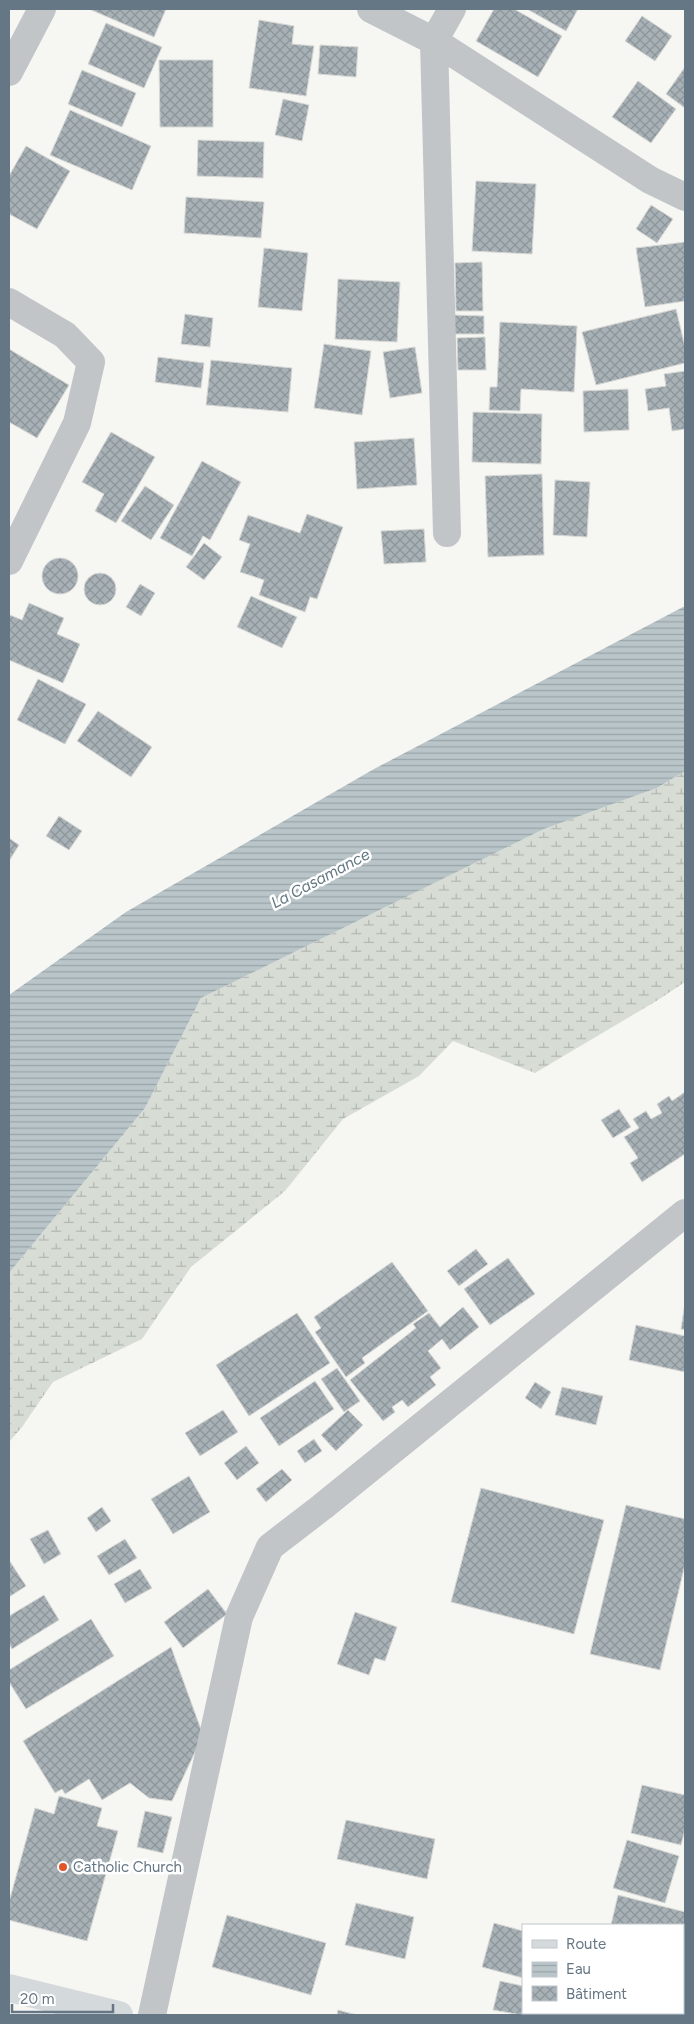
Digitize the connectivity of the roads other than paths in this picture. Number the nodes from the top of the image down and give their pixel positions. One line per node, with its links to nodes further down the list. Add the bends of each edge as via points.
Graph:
1 (42, 9): 5 (street)
2 (371, 9): 4 (street)
3 (452, 9): 4 (street)
4 (434, 41): 6 (street, via 650,180); 8 (street)
5 (9, 72)
6 (685, 197)
7 (9, 302): 9 (street, via 65,336 91,362 77,422)
8 (448, 533)
9 (9, 561)
10 (685, 1214): 13 (street, via 270,1547 239,1617)
11 (9, 1988): 12 (main road)
12 (119, 2015)
13 (152, 2015)

